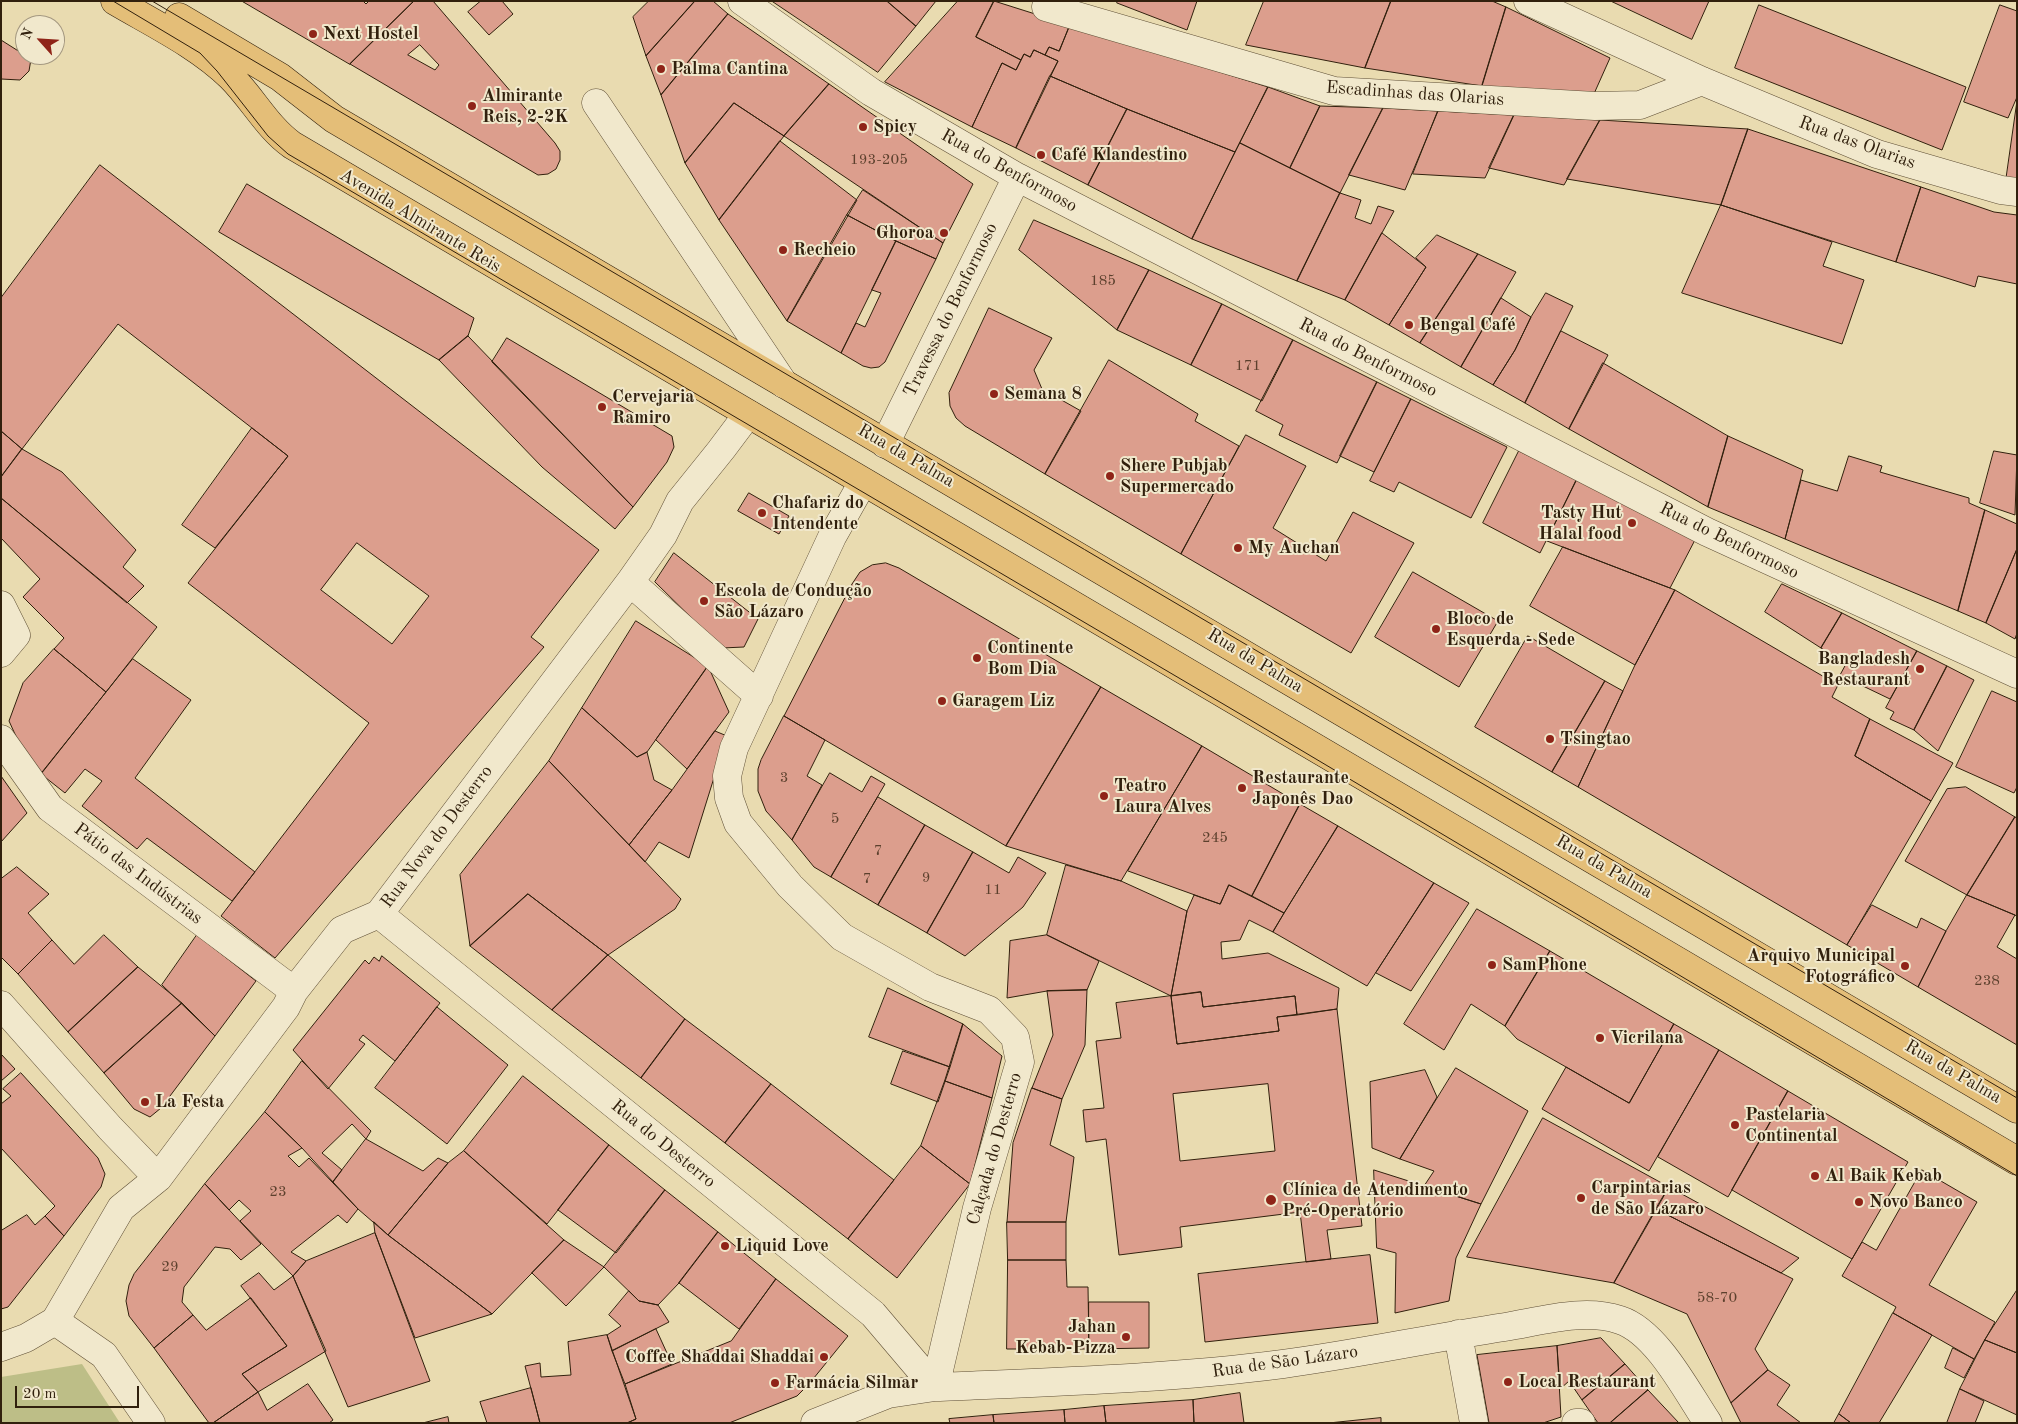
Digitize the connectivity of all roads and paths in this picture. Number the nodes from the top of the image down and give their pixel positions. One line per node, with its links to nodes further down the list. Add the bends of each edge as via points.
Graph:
1 (115, 1): 11 (main road, Avenida Almirante Reis, via 218,65 278,135 292,146)
2 (152, 1): 10 (main road, via 280,77 334,119)
3 (742, 1): 8 (street, Rua do Benformoso, via 871,92)
4 (1528, 1): 6 (street, Rua das Olarias)
5 (1046, 7): 6 (street, Escadinhas das Olarias, via 1334,91 1595,106 1640,105)
6 (1702, 81): 9 (street, Rua das Olarias, via 1877,154 2000,190)
7 (596, 103): 10 (street, Rua da Palma)
8 (1017, 177): 12 (street, Travessa do Benformoso); 17 (street, Rua do Benformoso, via 1707,532)
9 (2017, 192)
10 (784, 384): 12 (main road, Rua da Palma)
11 (748, 414): 13 (main road); 14 (street, Rua Nova do Desterro, via 680,501 663,535)
12 (885, 444): 13 (main road); 23 (main road, Rua da Palma)
13 (863, 482): 18 (street, Calçada do Desterro, via 832,537); 24 (main road)
14 (630, 582): 18 (street); 20 (street, Rua Nova do Desterro)
15 (1, 605): 16 (street, via 16,635)
16 (1, 653)
17 (2017, 674)
18 (760, 696): 29 (street, Calçada do Desterro, via 734,748 726,776 738,824 790,886 842,937 930,988 989,1010 1015,1037 1020,1062 977,1208)
19 (1, 739): 21 (street, Pátio das Indústrias, via 50,808)
20 (379, 914): 21 (street, Rua Nova do Desterro, via 342,930); 29 (street, Rua do Desterro, via 873,1314)
21 (294, 991): 25 (street, Rua Nova do Desterro, via 286,1007)
22 (1, 1005): 25 (street)
23 (2017, 1109)
24 (2017, 1161)
25 (158, 1178): 26 (street, Rua Nova do Desterro, via 121,1208)
26 (55, 1321): 28 (street, via 26,1338); 30 (street, via 104,1355)
27 (1458, 1334): 29 (street, Rua de São Lázaro, via 1285,1364 1181,1376); 32 (street); 35 (street, Rua de São Lázaro, via 1567,1317 1595,1316 1621,1320 1642,1332 1662,1353)
28 (1, 1347)
29 (935, 1387): 31 (street, Rua de São Lázaro, via 888,1394)
30 (151, 1423)
31 (815, 1423)
32 (1474, 1423)
33 (1576, 1423): 34 (street)
34 (1581, 1423)
35 (1708, 1423)

